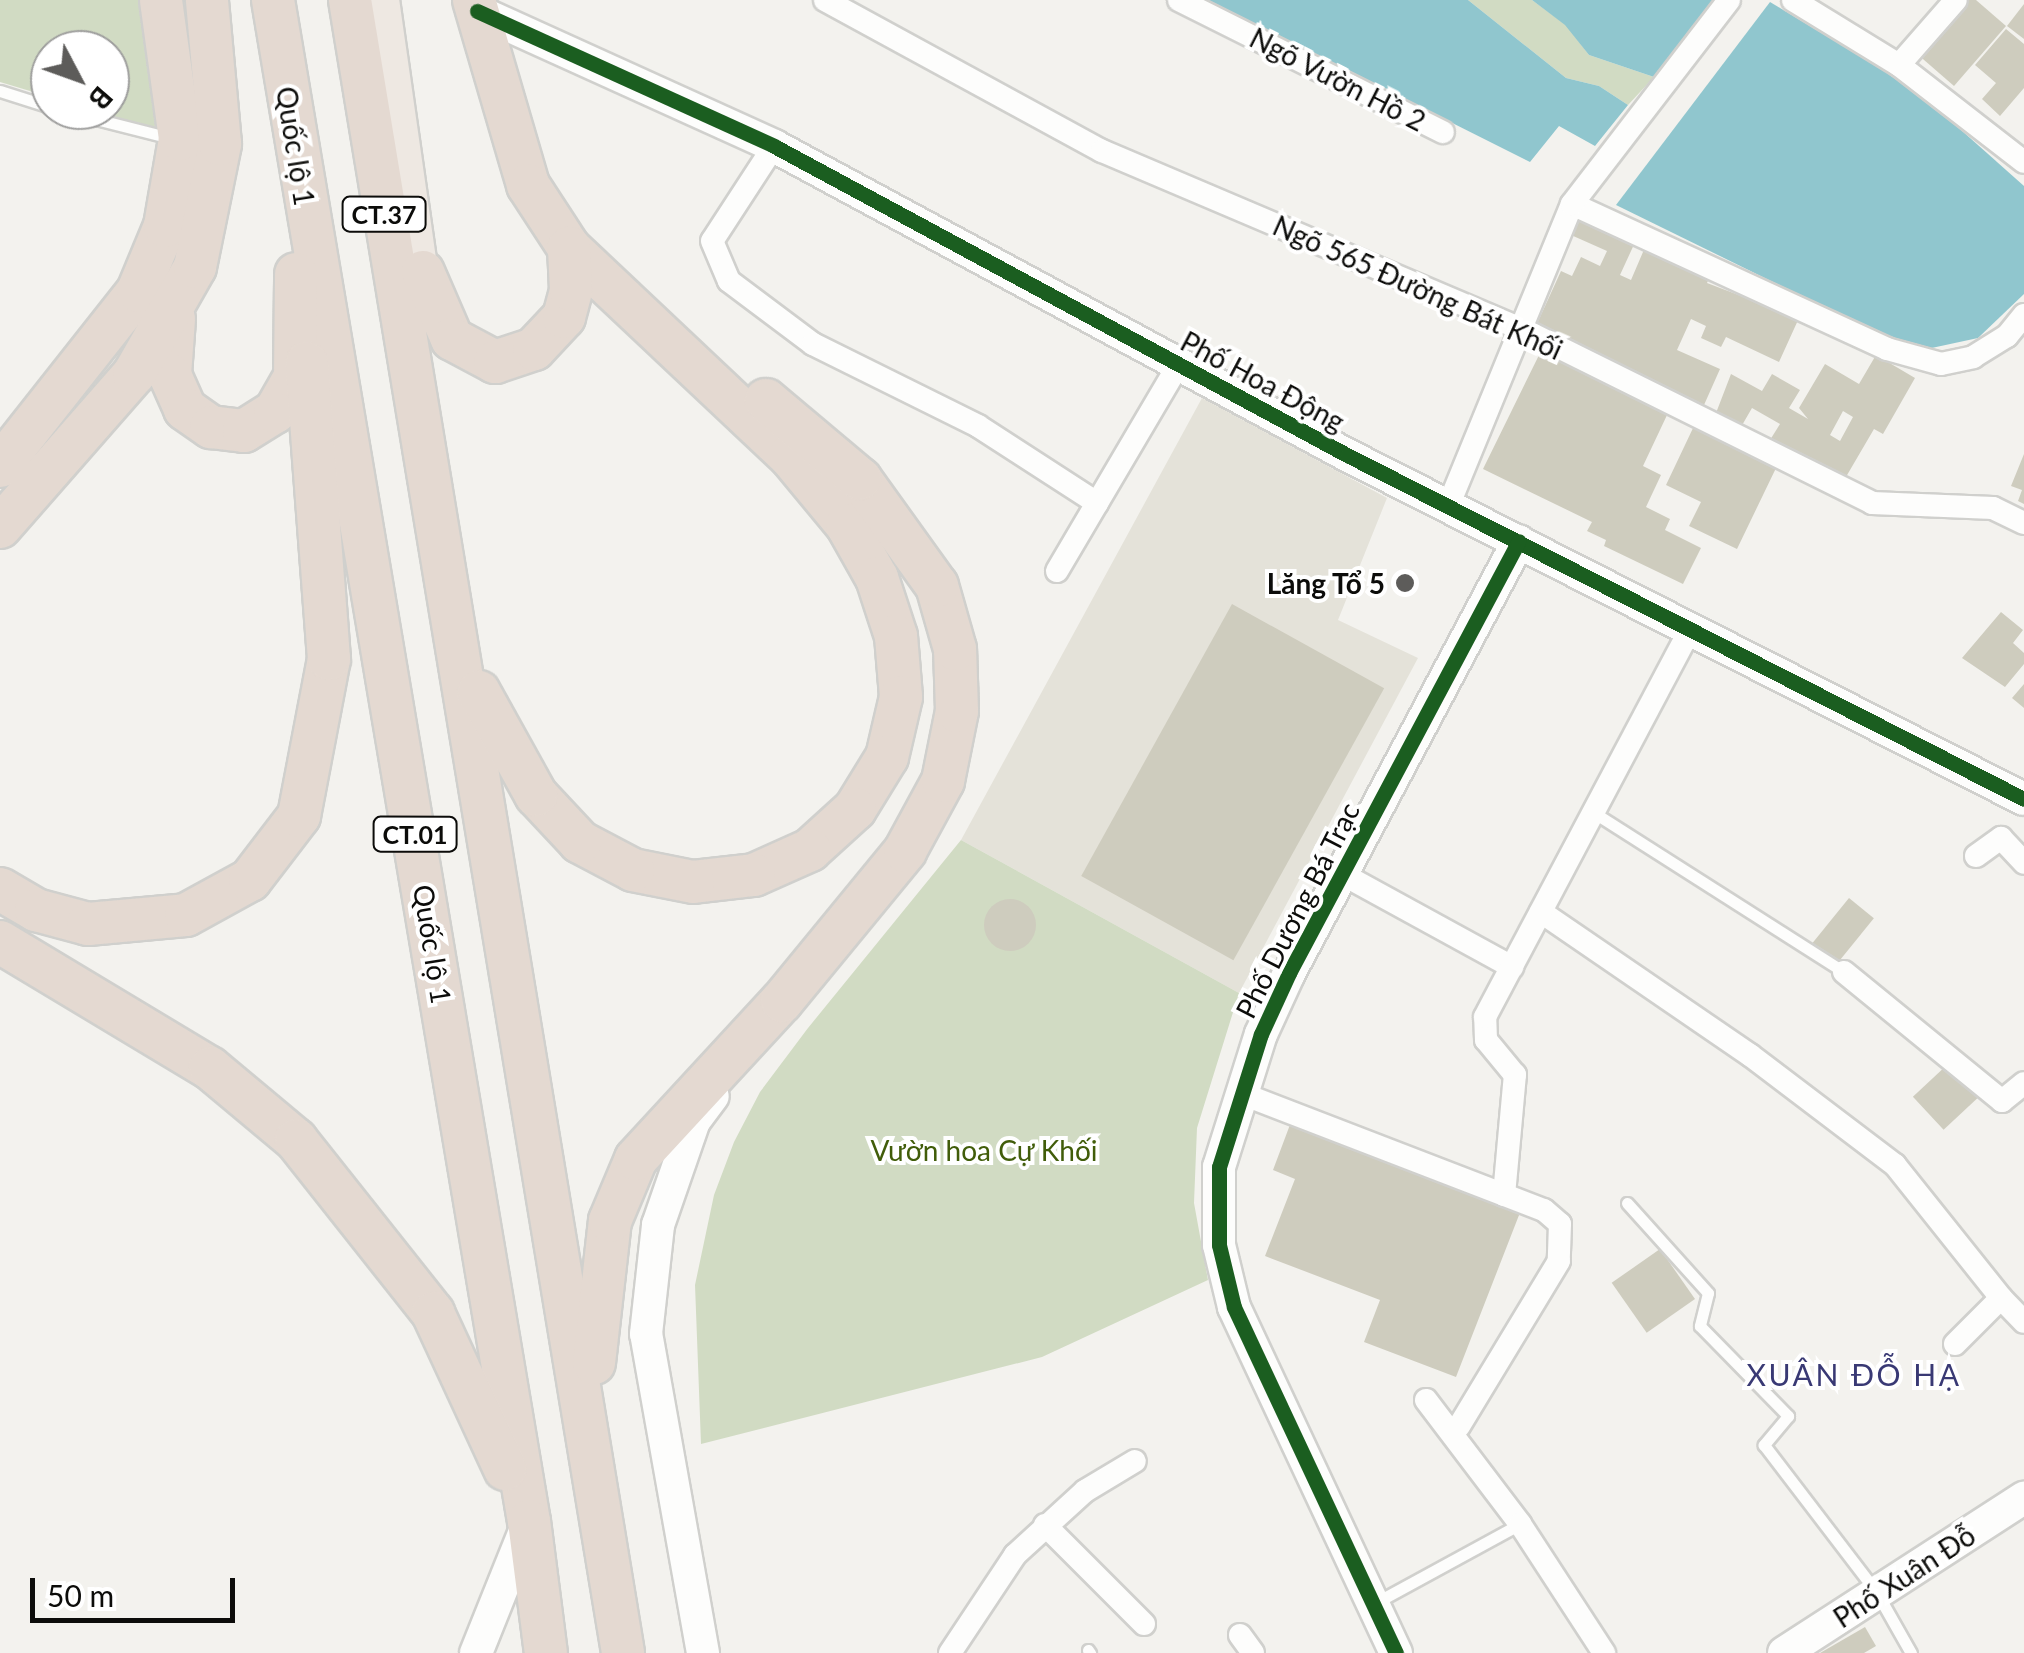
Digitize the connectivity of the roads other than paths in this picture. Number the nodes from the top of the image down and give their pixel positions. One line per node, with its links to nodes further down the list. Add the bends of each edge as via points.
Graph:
1 (161, 0): 17 (highway)
2 (207, 0): 24 (highway, via 217,70 218,170 195,267)
3 (274, 0): 19 (highway, Quốc lộ 1 / CT.01)
4 (350, 0): 29 (highway, CT.37)
5 (380, 0): 23 (main road)
6 (824, 0): 27 (street, Ngõ 565 Đường Bát Khối, via 1102,151)
7 (1178, 0): 16 (street, Ngõ Vườn Hồ 2)
8 (1729, 0): 21 (street)
9 (1793, 0): 12 (street)
10 (1956, 0): 12 (street)
11 (475, 5): 18 (street, Phố Hoa Động); 22 (highway, via 528,185)
12 (1899, 66): 20 (street)
13 (0, 91): 14 (lane)
14 (30, 101)
15 (125, 130): 17 (lane)
16 (1443, 132)
17 (180, 139): 30 (highway, via 165,226 138,291)
18 (774, 146): 28 (street, Phố Hoa Động); 31 (street, via 712,241 728,280 813,344 978,426)
19 (296, 148): 24 (highway, via 294,378 274,412 244,430 227,431 185,409 170,375); 44 (highway, via 330,659 299,816 250,880 186,915 88,924 36,910); 62 (highway, Quốc lộ 1 / CT.01)
20 (2022, 154)
21 (1572, 204): 25 (street, via 1870,342 1940,364 1973,357 2007,336); 27 (street)
22 (569, 248): 23 (highway, via 571,290 564,317 534,349 506,360 478,357 452,339); 26 (highway)
23 (424, 272): 29 (main road)
24 (175, 310): 34 (highway, via 134,374)
25 (2024, 315)
26 (662, 330): 38 (highway, via 790,456 848,524 877,578 896,636 901,697 887,757 856,810 810,850 754,875 693,882 633,870 580,842 536,795 497,734); 49 (highway, via 796,421 860,478 938,586 955,649 957,712 942,781 905,850)
27 (1524, 330): 32 (street); 33 (street, Ngõ 565 Đường Bát Khối, via 1872,503 1992,508)
28 (1179, 364): 31 (street); 32 (street, Phố Hoa Động)
29 (418, 428): 38 (highway, CT.01)
30 (0, 466)
31 (1096, 504): 36 (street)
32 (1449, 504): 35 (street, Phố Hoa Động)
33 (2024, 523)
34 (0, 527)
35 (1519, 541): 37 (street, Phố Hoa Động); 43 (street, Phố Dương Bá Trạc)
36 (1057, 571)
37 (1689, 630): 39 (street, Phố Hoa Động); 40 (street)
38 (454, 638): 59 (highway, CT.01)
39 (2024, 800)
40 (1593, 812): 45 (street); 48 (lane)
41 (1976, 856): 42 (street, via 2001,838)
42 (2024, 862)
43 (1342, 874): 47 (street); 51 (street, Phố Dương Bá Trạc, via 1261,1034)
44 (0, 888)
45 (1540, 912): 47 (street); 54 (street, via 1750,1054 1895,1165)
46 (0, 942): 62 (highway, via 210,1068 296,1140 433,1313)
47 (1512, 967): 52 (street, via 1483,1029 1515,1075)
48 (1844, 972): 50 (street, via 2002,1101)
49 (782, 1002): 59 (highway, via 636,1160 610,1221 597,1297); 71 (street, via 694,1121 658,1225 646,1334)
50 (2024, 1083)
51 (1240, 1094): 52 (street); 66 (street, Phố Dương Bá Trạc, via 1216,1194 1226,1279 1254,1359)
52 (1504, 1195): 58 (street, via 1554,1218 1564,1244)
53 (1628, 1202): 65 (lane, via 1708,1293 1700,1326 1788,1416 1764,1445)
54 (2001, 1298): 55 (street); 56 (street)
55 (2024, 1322)
56 (1956, 1344)
57 (1426, 1400): 63 (street)
58 (1459, 1426)
59 (590, 1456): 70 (highway, CT.01)
60 (1135, 1461): 64 (street)
61 (2024, 1498): 65 (street, Phố Xuân Đỗ)
62 (529, 1521): 68 (street); 69 (highway, Quốc lộ 1 / CT.01)
63 (1520, 1524): 66 (lane); 74 (street)
64 (1045, 1525): 67 (street); 72 (street, via 988,1589)
65 (1877, 1593): 75 (street, Phố Xuân Đỗ); 76 (lane)
66 (1372, 1604): 73 (street, Phố Dương Bá Trạc)
67 (1144, 1624)
68 (476, 1653)
69 (546, 1653)
70 (623, 1653)
71 (703, 1653)
72 (950, 1653)
73 (1396, 1653)
74 (1604, 1653)
75 (1784, 1653)
76 (1911, 1653)

